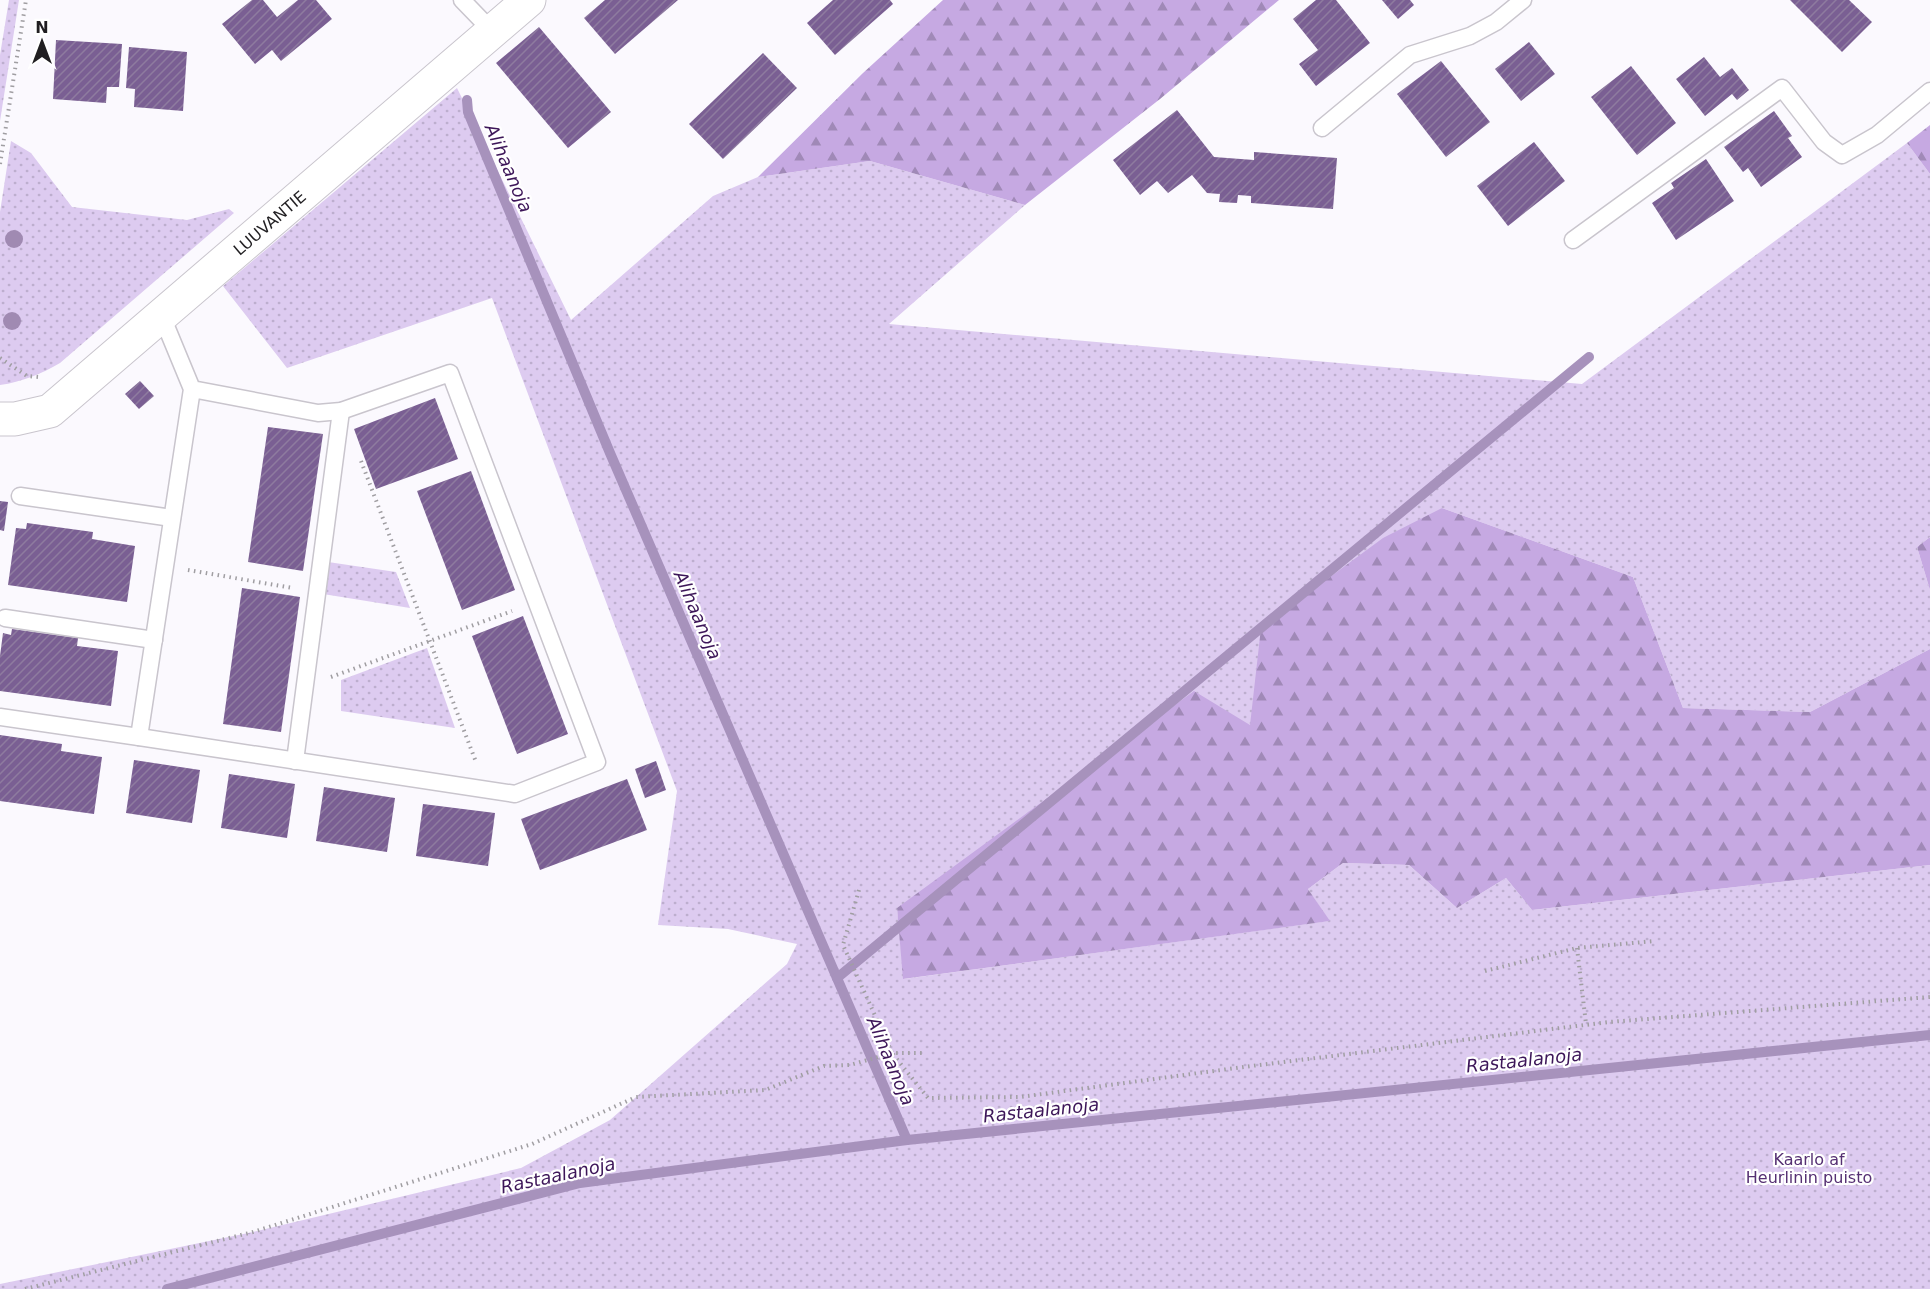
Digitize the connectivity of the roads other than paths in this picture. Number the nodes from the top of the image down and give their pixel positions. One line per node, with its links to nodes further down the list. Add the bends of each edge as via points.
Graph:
1 (462, 0): 4 (lane)
2 (529, 0): 4 (street, LUUVANTIE)
3 (1523, 0): 6 (lane, via 1496,22 1470,36 1410,55)
4 (492, 31): 8 (street, LUUVANTIE)
5 (1930, 91): 7 (lane, via 1877,135 1842,155 1824,142 1782,88)
6 (1322, 128)
7 (1573, 240)
8 (161, 314): 9 (lane); 11 (street, LUUVANTIE, via 50,411)
9 (192, 389): 10 (lane, via 318,413); 13 (lane)
10 (341, 411): 18 (lane); 18 (lane, via 450,373 597,762 515,794)
11 (0, 419)
12 (20, 496): 13 (lane)
13 (172, 518): 15 (lane)
14 (5, 618): 15 (lane)
15 (154, 640): 17 (lane)
16 (0, 717): 17 (lane)
17 (139, 737): 18 (lane)
18 (295, 761)

